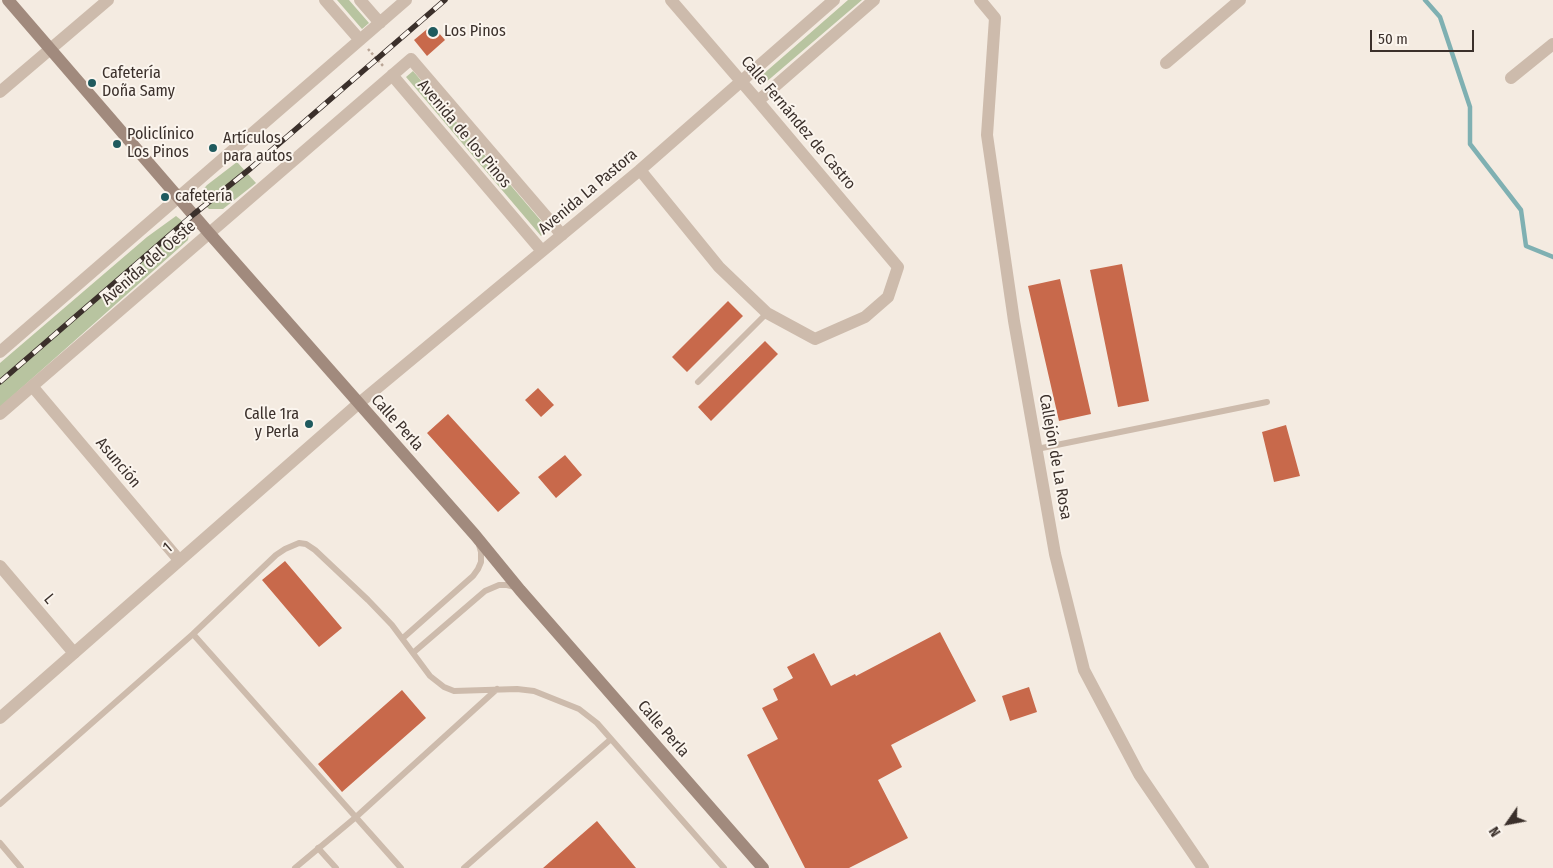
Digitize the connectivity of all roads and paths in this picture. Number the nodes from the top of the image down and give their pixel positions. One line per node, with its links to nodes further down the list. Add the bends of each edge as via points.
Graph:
1 (8, 0): 14 (main road, Calle Perla)
2 (108, 0): 14 (street)
3 (325, 0): 12 (street)
4 (360, 0): 11 (street)
5 (406, 0): 11 (street, Avenida del Oeste)
6 (672, 0): 19 (street, Calle Fernández de Castro)
7 (834, 0): 19 (street, Avenida La Pastora)
8 (874, 0): 21 (street)
9 (980, 0): 34 (street, Callejón de La Rosa, via 995,18 987,135 1014,321)
10 (1240, 0): 16 (street)
11 (380, 23): 12 (street, Avenida del Oeste)
12 (360, 40): 17 (path); 23 (street, Avenida del Oeste)
13 (1553, 44): 18 (street)
14 (50, 49): 20 (street); 23 (main road, Calle Perla)
15 (411, 59): 17 (street, Avenida del Oeste); 25 (street, Avenida de los Pinos)
16 (1166, 63)
17 (392, 75): 24 (street, Avenida del Oeste); 26 (street, Avenida de los Pinos)
18 (1511, 78)
19 (742, 81): 21 (street, Calle Fernández de Castro); 22 (street, Avenida La Pastora)
20 (0, 92)
21 (758, 100): 27 (street, Calle Fernández de Castro, via 898,267 888,297 864,317 815,339)
22 (640, 170): 25 (street, Avenida La Pastora); 27 (street, via 719,266)
23 (179, 197): 24 (main road, Calle Perla); 28 (street, Avenida del Oeste)
24 (209, 233): 30 (street, Avenida del Oeste); 32 (main road, Calle Perla)
25 (562, 235): 26 (street, Avenida La Pastora)
26 (542, 251): 32 (street, Avenida La Pastora)
27 (767, 313): 29 (lane)
28 (1, 350)
29 (698, 382)
30 (32, 386): 33 (street, Avenida del Oeste); 36 (street, Asunción)
31 (1267, 402): 34 (lane)
32 (358, 404): 35 (main road, Calle Perla); 36 (street, 1)
33 (0, 414)
34 (1037, 449): 57 (street, Callejón de La Rosa, via 1055,554 1084,670 1139,774)
35 (475, 535): 38 (main road, Calle Perla); 40 (lane, via 481,552 478,569)
36 (179, 560): 42 (street, 1)
37 (0, 566): 42 (street, L)
38 (520, 590): 41 (lane, via 499,585 485,590); 56 (main road, Calle Perla)
39 (193, 634): 40 (lane, via 276,555 299,543 315,550); 46 (lane); 47 (lane)
40 (403, 638): 41 (lane)
41 (414, 652): 43 (lane, via 430,676 444,687 454,691)
42 (74, 654): 44 (street, 1)
43 (497, 689): 45 (lane, via 534,691 564,702 597,722); 47 (lane)
44 (0, 718)
45 (611, 739): 54 (lane); 55 (lane)
46 (0, 804)
47 (356, 817): 49 (lane); 53 (lane)
48 (0, 843): 50 (lane)
49 (318, 848): 51 (lane); 52 (lane)
50 (21, 868)
51 (295, 868)
52 (336, 868)
53 (401, 868)
54 (464, 868)
55 (724, 868)
56 (762, 868)
57 (1203, 868)

